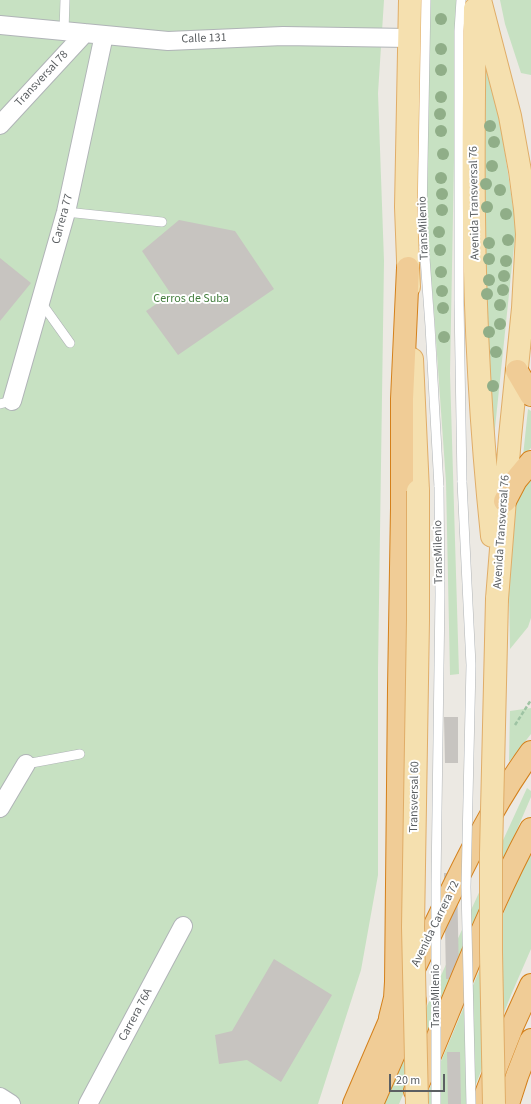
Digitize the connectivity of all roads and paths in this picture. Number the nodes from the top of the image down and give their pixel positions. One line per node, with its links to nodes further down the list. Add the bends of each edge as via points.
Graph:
1 (65, 0): 8 (lane)
2 (410, 0): 11 (main road)
3 (426, 0): 22 (lane, TransMilenio, via 422,217 430,326)
4 (461, 0): 43 (lane, bridge, via 459,301 462,482 471,665 466,887)
5 (475, 0): 24 (main road, Avenida Transversal 76, via 474,216 478,361)
6 (480, 0): 18 (main road, Avenida Transversal 76, via 510,116 525,209 526,256)
7 (0, 25): 8 (street, Calle 131)
8 (64, 31): 9 (street, Calle 131)
9 (85, 34): 10 (street, Calle 131); 12 (street, Transversal 78)
10 (104, 35): 11 (street, Calle 131, via 168,41 283,36); 13 (street, Carrera 77)
11 (409, 38): 15 (main road, via 406,207)
12 (0, 125)
13 (66, 212): 14 (lane); 16 (street, Carrera 77)
14 (162, 222)
15 (408, 268): 22 (main road); 33 (highway, via 402,399 396,982)
16 (40, 301): 17 (lane); 20 (street, Carrera 77)
17 (70, 343)
18 (517, 371): 19 (highway); 23 (main road, Avenida Transversal 76)
19 (531, 395)
20 (6, 402)
21 (531, 462): 23 (highway, via 516,480)
22 (428, 489): 41 (main road, Transversal 60, bridge, via 418,620 414,919); 42 (lane, TransMilenio, bridge, via 440,595)
23 (505, 501): 24 (main road, Avenida Transversal 76)
24 (497, 597): 45 (main road, bridge, via 491,853)
25 (531, 752): 30 (highway, Avenida Carrera 72, via 506,790)
26 (80, 754): 27 (lane)
27 (26, 764): 28 (street)
28 (0, 808)
29 (531, 829): 40 (highway, via 511,865)
30 (463, 869): 33 (highway, Avenida Carrera 72); 39 (highway, via 407,1024)
31 (183, 926): 37 (street, Carrera 76A)
32 (531, 985): 44 (highway)
33 (390, 1018): 38 (highway, Avenida Carrera 72)
34 (531, 1040): 46 (highway)
35 (0, 1097): 36 (street)
36 (11, 1104)
37 (88, 1104)
38 (354, 1104)
39 (372, 1104)
40 (410, 1104)
41 (417, 1104)
42 (436, 1104)
43 (471, 1104)
44 (482, 1104)
45 (494, 1104)
46 (508, 1104)

